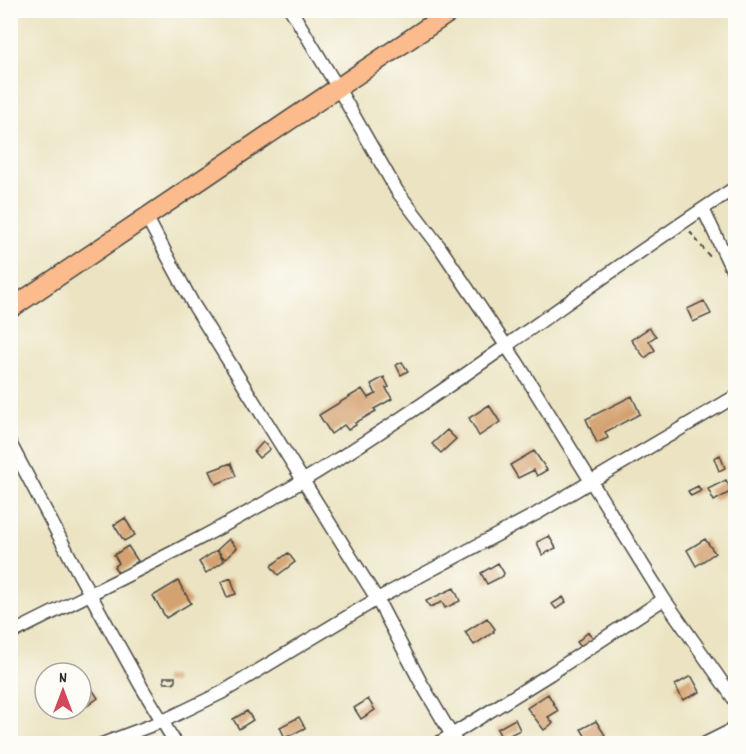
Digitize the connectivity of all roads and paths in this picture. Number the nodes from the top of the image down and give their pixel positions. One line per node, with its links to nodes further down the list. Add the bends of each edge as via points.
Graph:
1 (291, 10): 3 (street)
2 (453, 10): 3 (main road)
3 (338, 88): 6 (main road); 12 (street, via 380,165)
4 (735, 187): 5 (street)
5 (703, 208): 7 (street); 9 (street)
6 (147, 218): 11 (main road); 15 (street, via 193,304)
7 (682, 224): 8 (path); 12 (street)
8 (714, 263)
9 (731, 283): 10 (path)
10 (735, 305)
11 (10, 309)
12 (506, 346): 15 (street); 16 (street)
13 (735, 396): 16 (street)
14 (10, 443): 17 (street)
15 (304, 480): 17 (street); 18 (street)
16 (591, 482): 18 (street); 19 (street)
17 (90, 593): 20 (street); 22 (street)
18 (377, 599): 22 (street, via 222,693); 24 (street)
19 (664, 599): 21 (street); 24 (street)
20 (10, 634)
21 (735, 702)
22 (162, 721): 25 (street); 26 (street)
23 (735, 728): 28 (street)
24 (455, 739): 27 (street)
25 (102, 744)
26 (176, 744)
27 (437, 744)
28 (704, 744)

